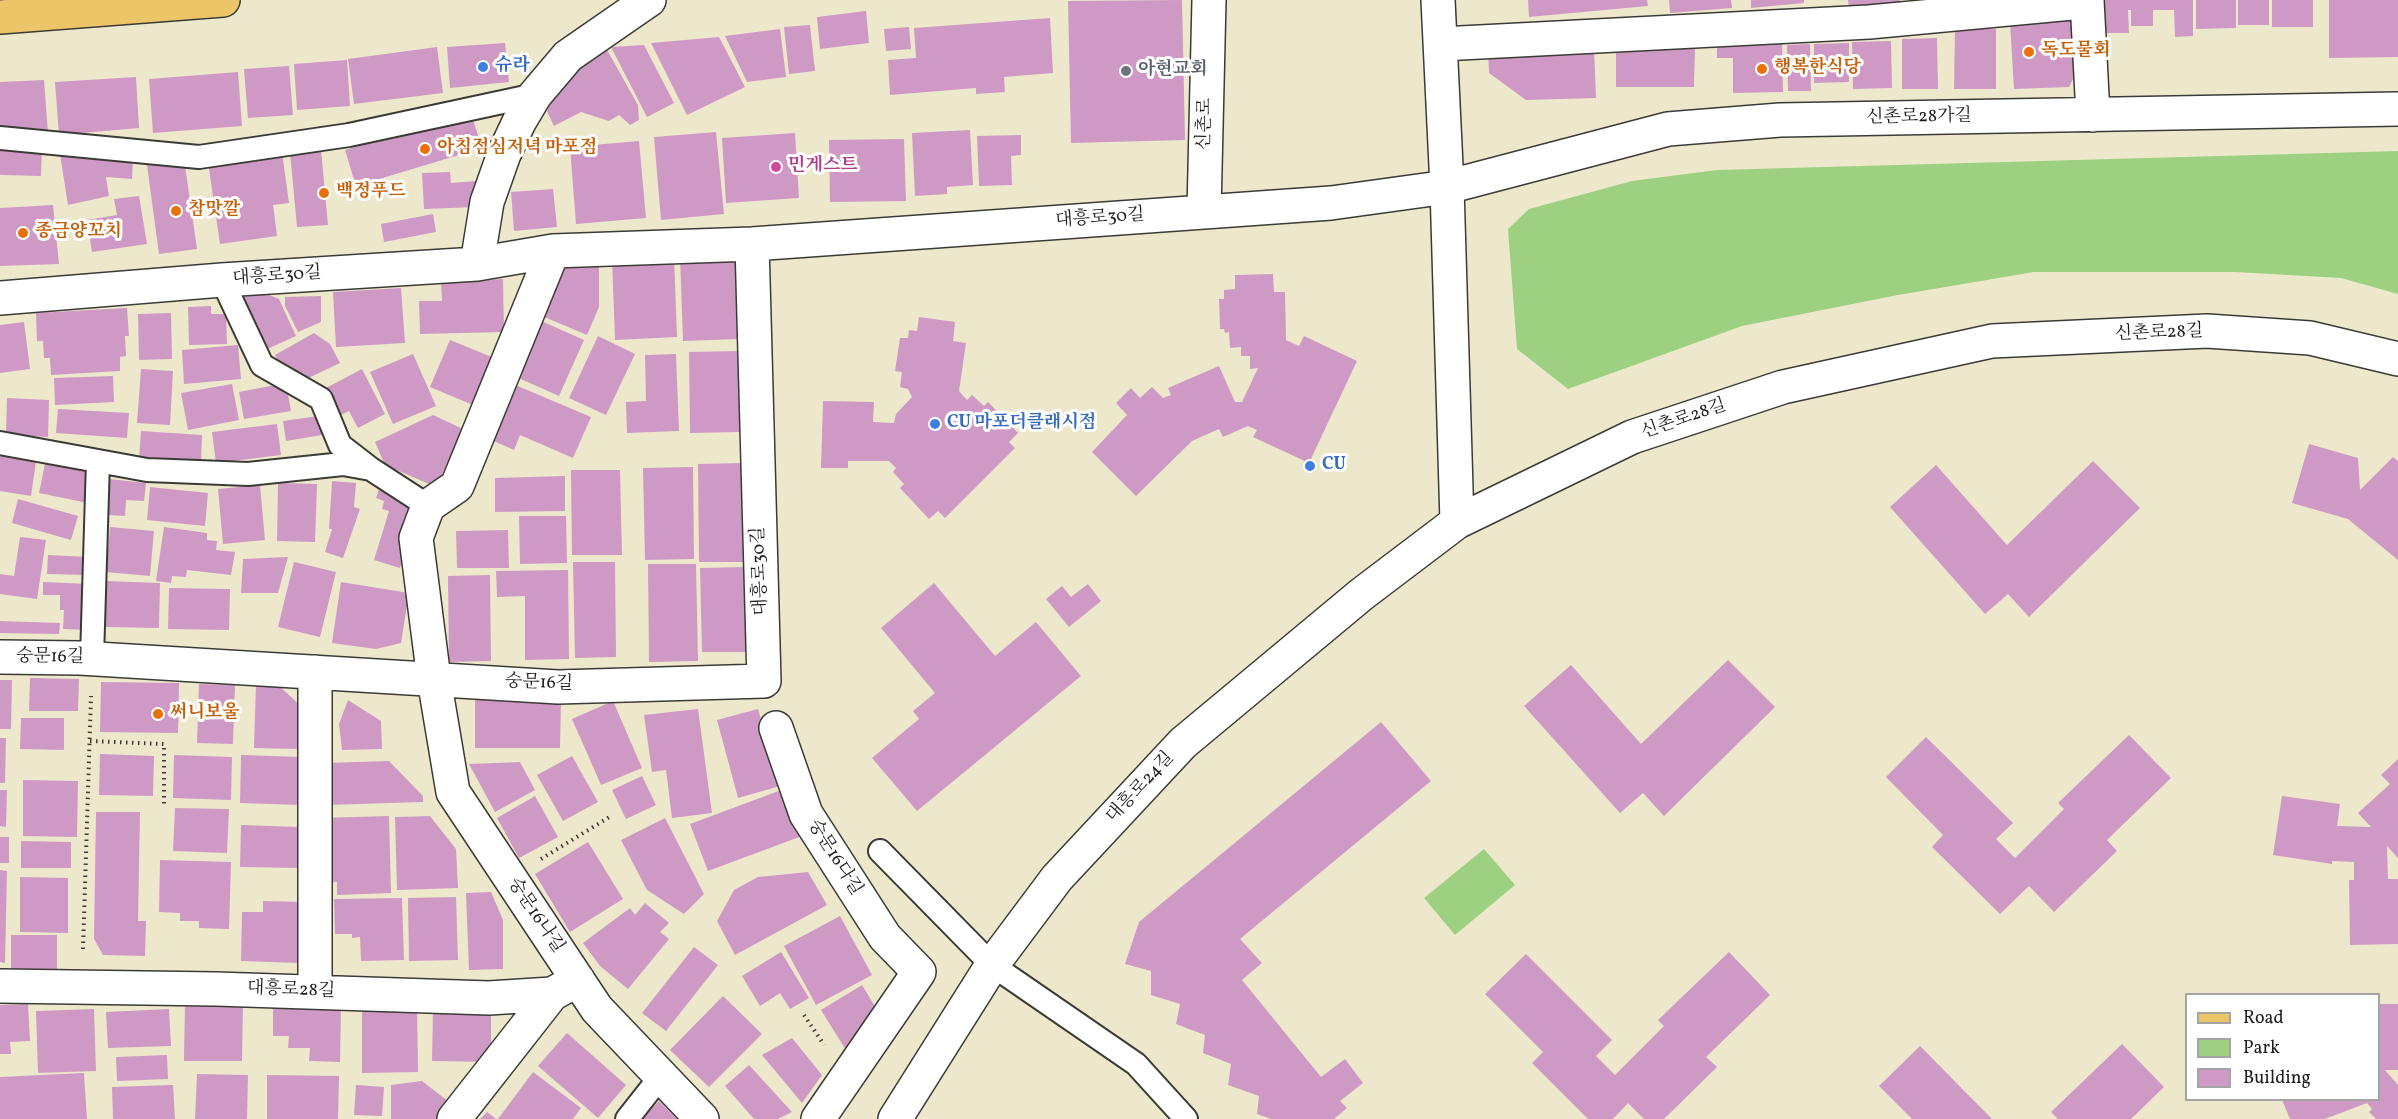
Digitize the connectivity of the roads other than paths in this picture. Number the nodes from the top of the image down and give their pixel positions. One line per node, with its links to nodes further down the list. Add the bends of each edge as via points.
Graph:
1 (223, 0): 7 (main road)
2 (649, 0): 9 (street, via 568,56)
3 (1209, 0): 14 (street, 신촌로)
4 (1438, 0): 8 (street)
5 (2074, 0): 8 (street, via 1869,22)
6 (2087, 0): 11 (street)
7 (0, 17)
8 (1441, 44): 13 (street)
9 (535, 95): 12 (lane, via 349,135 199,157); 17 (street, via 504,154 487,202)
10 (2398, 109): 11 (street, 신촌로28가길)
11 (2093, 115): 13 (street, 신촌로28가길, via 1780,120 1668,129)
12 (0, 138)
13 (1447, 187): 14 (street, 대흥로30길, via 1331,202); 25 (street)
14 (1204, 212): 15 (street, 대흥로30길)
15 (752, 244): 16 (street, 대흥로30길); 30 (street, 대흥로30길)
16 (553, 251): 17 (street, 대흥로30길); 24 (street, via 457,486)
17 (477, 264): 18 (street, 대흥로30길)
18 (222, 280): 19 (street, 대흥로30길); 23 (lane, via 262,365 321,399 340,445)
19 (6, 301)
20 (2398, 359): 25 (street, 신촌로28길, via 2310,339 2206,331 1992,341 1783,387 1632,437)
21 (0, 443): 22 (lane)
22 (98, 461): 23 (lane, via 147,470 237,473 343,464); 27 (lane)
23 (371, 469): 24 (lane)
24 (428, 506): 29 (street, via 416,538)
25 (1457, 522): 33 (street, 대흥로24길, via 1362,594 1183,743 1057,878)
26 (0, 657): 27 (street, 숭문16길)
27 (93, 658): 28 (street, 숭문16길)
28 (315, 672): 29 (street, 숭문16길); 36 (street)
29 (434, 679): 30 (street, 숭문16길, via 558,687); 35 (street, 숭문16나길, via 453,792 510,878)
30 (764, 681)
31 (776, 728): 41 (street, 숭문16다길, via 806,814 885,937 919,972)
32 (880, 851): 33 (lane)
33 (992, 965): 42 (street, 대흥로24길); 43 (lane, via 1136,1064)
34 (0, 986): 36 (street, 대흥로28길)
35 (565, 987): 36 (street, 대흥로28길, via 489,998); 37 (street, 숭문16나길, via 597,1009); 38 (street)
36 (315, 992)
37 (661, 1077): 39 (lane); 40 (street, 숭문16나길)
38 (454, 1119)
39 (627, 1119)
40 (702, 1119)
41 (818, 1119)
42 (895, 1119)
43 (1186, 1119)

